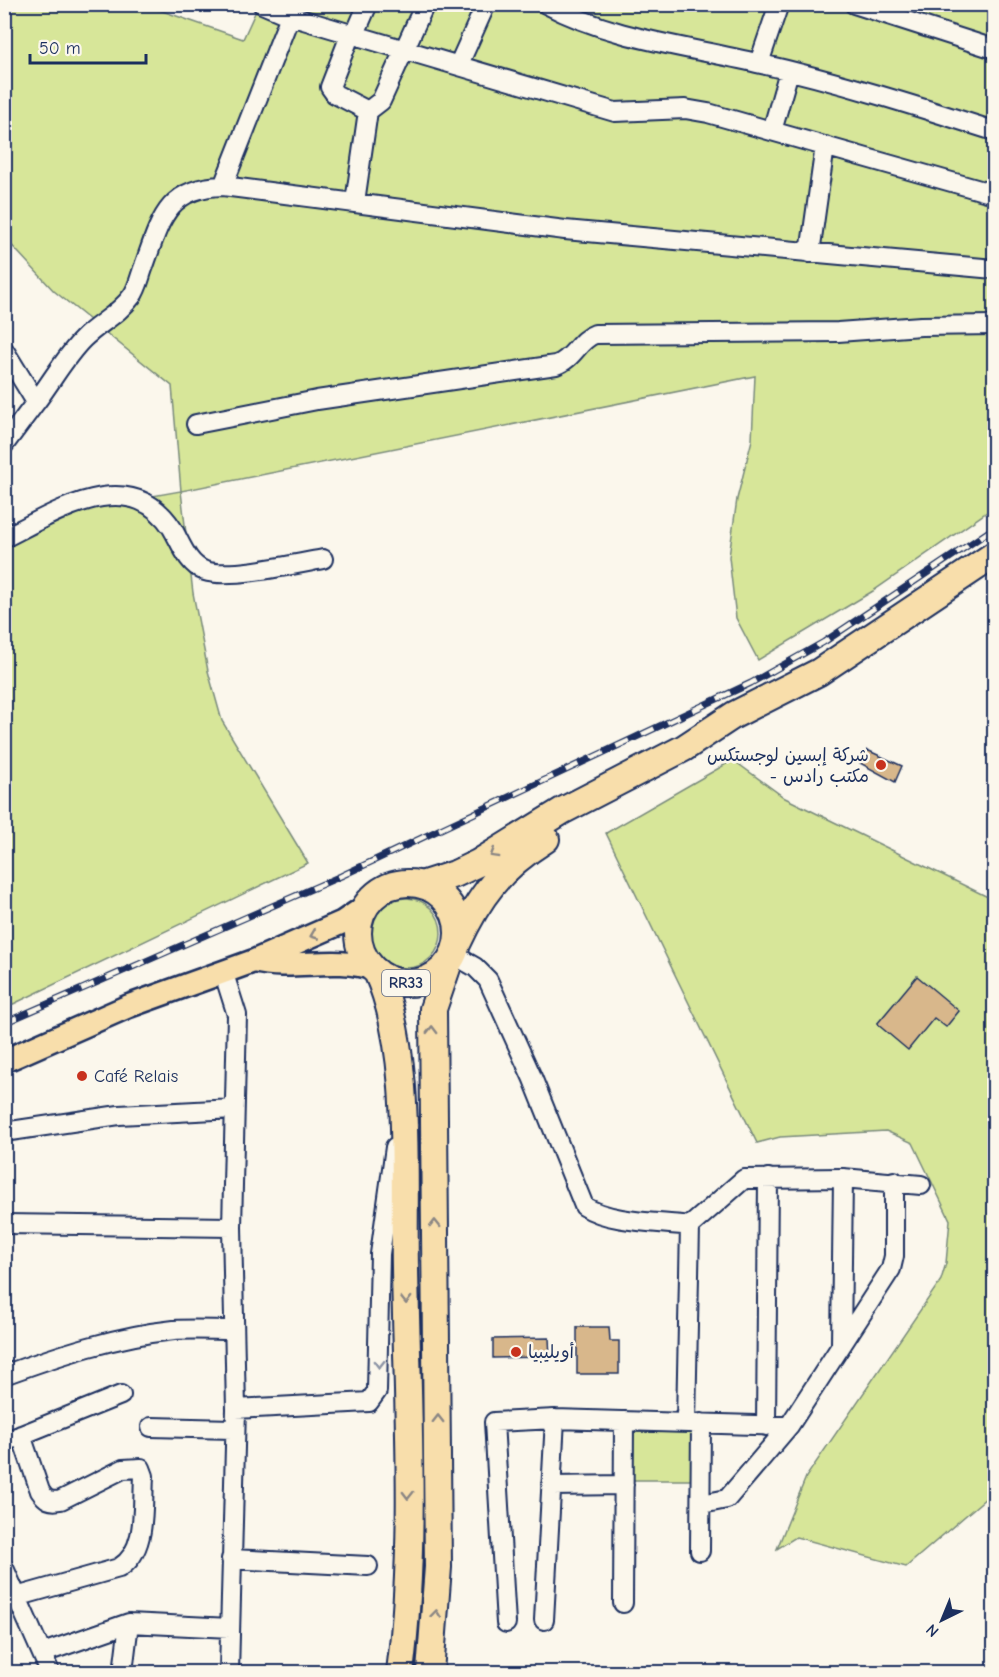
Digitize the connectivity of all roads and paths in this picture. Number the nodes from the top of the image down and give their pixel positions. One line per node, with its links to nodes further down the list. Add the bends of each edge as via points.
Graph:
1 (262, 4): 8 (street)
2 (368, 4): 9 (street)
3 (425, 4): 11 (street)
4 (486, 4): 13 (street)
5 (546, 4): 12 (street, via 620,35)
6 (779, 4): 12 (street)
7 (854, 4): 10 (street)
8 (290, 16): 9 (street); 19 (street)
9 (353, 34): 11 (street); 15 (street, via 330,89)
10 (994, 49)
11 (405, 50): 13 (street); 15 (street, via 381,101)
12 (759, 63): 14 (street)
13 (459, 64): 16 (street, via 615,112 685,109)
14 (789, 71): 16 (street); 17 (street)
15 (368, 111): 21 (street)
16 (772, 131): 18 (street)
17 (994, 131)
18 (825, 146): 20 (street); 22 (street)
19 (223, 186): 21 (street); 26 (street, via 188,191 170,207 134,293 116,315 83,339)
20 (994, 194)
21 (356, 202): 22 (street, via 565,230)
22 (810, 253): 23 (street)
23 (994, 269)
24 (994, 326): 27 (street, via 838,332 603,333 588,337 565,362 556,365 317,400)
25 (4, 350): 26 (street)
26 (36, 402): 28 (street)
27 (196, 424)
28 (4, 446)
29 (4, 538): 31 (street, via 83,501 116,496 138,501 162,515 195,565 205,571 235,572)
30 (994, 555): 33 (highway, one-way to 33, via 819,672 562,811 478,863)
31 (323, 559)
32 (994, 572): 35 (highway, RR33, via 690,761 538,843 482,894)
33 (421, 885): 34 (highway, via 389,886); 35 (highway, via 447,901 454,914 458,929)
34 (365, 907): 36 (main road, one-way to 36, via 343,922); 37 (highway, RR33, via 358,934 360,947)
35 (453, 954): 37 (highway, RR33, via 432,977 410,983 387,978); 48 (street, via 488,980 584,1206 611,1216); 81 (highway, one-way to 35, via 438,1568 433,1009)
36 (254, 961): 37 (main road, RR33, via 273,966 352,962); 38 (main road)
37 (375, 970): 40 (highway, via 393,1016)
38 (224, 974): 39 (main road, via 129,1006); 41 (street, via 237,1015)
39 (4, 1061)
40 (402, 1097): 54 (street, one-way to 54, via 380,1254 377,1391 369,1402); 80 (highway, one-way to 80, via 409,1471 407,1589)
41 (234, 1109): 42 (street, via 119,1115); 49 (street)
42 (4, 1132)
43 (768, 1178): 44 (street); 48 (street, via 744,1179); 58 (street)
44 (843, 1178): 45 (street); 51 (street)
45 (894, 1180): 46 (street); 51 (street, via 891,1269)
46 (921, 1185)
47 (4, 1224): 49 (street)
48 (690, 1226): 57 (street)
49 (232, 1227): 50 (street)
50 (234, 1330): 52 (street, via 176,1330 142,1335 99,1344); 54 (street)
51 (841, 1345): 59 (street)
52 (4, 1375)
53 (121, 1395): 62 (street)
54 (236, 1409): 61 (street)
55 (555, 1419): 56 (street); 64 (street); 74 (street, via 494,1422)
56 (624, 1421): 57 (street); 63 (street)
57 (693, 1423): 58 (street); 65 (street)
58 (766, 1426): 59 (street)
59 (789, 1426): 65 (street, via 727,1499)
60 (151, 1428): 61 (street)
61 (233, 1430): 67 (street)
62 (13, 1438): 70 (street, via 40,1491 52,1501 123,1469 141,1468 144,1476 139,1537 130,1561 119,1568)
63 (624, 1485): 64 (street); 71 (street)
64 (552, 1486): 72 (street)
65 (702, 1504): 66 (street)
66 (700, 1551)
67 (231, 1558): 68 (street); 75 (street)
68 (368, 1566)
69 (4, 1568): 70 (street)
70 (10, 1598): 76 (street)
71 (623, 1603)
72 (544, 1620)
73 (129, 1623): 75 (street); 76 (street); 78 (street)
74 (506, 1623)
75 (230, 1628): 79 (street)
76 (43, 1653): 77 (street)
77 (50, 1672)
78 (123, 1672)
79 (229, 1672)
80 (400, 1672)
81 (430, 1672)

